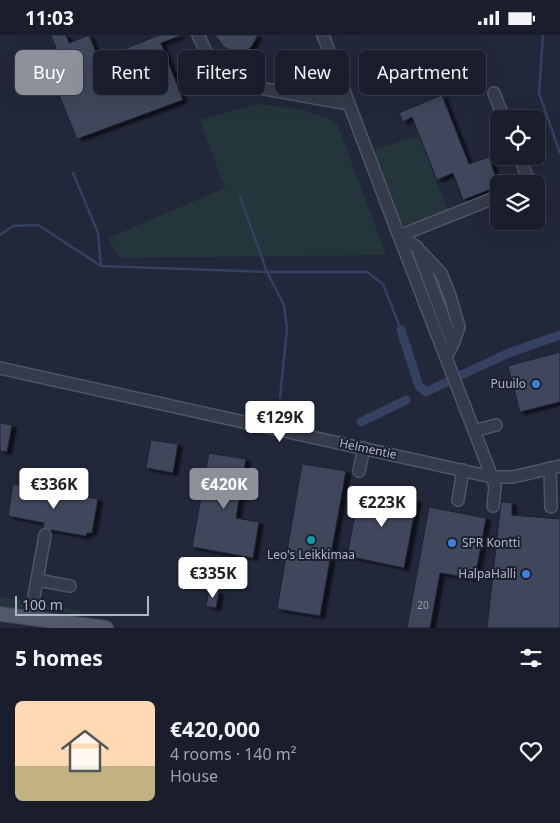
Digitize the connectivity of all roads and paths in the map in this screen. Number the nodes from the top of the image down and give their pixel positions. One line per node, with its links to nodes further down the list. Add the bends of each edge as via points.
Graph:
1 (198, 35): 4 (street, via 217,74 265,89)
2 (323, 35): 4 (street)
3 (494, 93): 5 (street)
4 (349, 104): 7 (street)
5 (501, 110)
6 (490, 200): 7 (street)
7 (398, 237): 8 (street); 8 (street, via 417,247 453,344)
8 (446, 357): 11 (street)
9 (0, 367): 12 (street, Helmentie)
10 (496, 425): 11 (street)
11 (474, 431): 16 (street)
12 (364, 448): 14 (street, Helmentie); 15 (street)
13 (555, 467): 16 (street, Helmentie, via 513,477); 19 (street)
14 (463, 470): 16 (street, Helmentie); 17 (street)
15 (359, 471)
16 (492, 477): 18 (street, via 495,487)
17 (458, 500)
18 (493, 506)
19 (551, 507)
20 (45, 535): 21 (street)
21 (37, 580): 22 (street); 24 (street)
22 (70, 586)
23 (0, 613): 24 (main road)
24 (30, 619): 25 (main road)
25 (106, 628)

